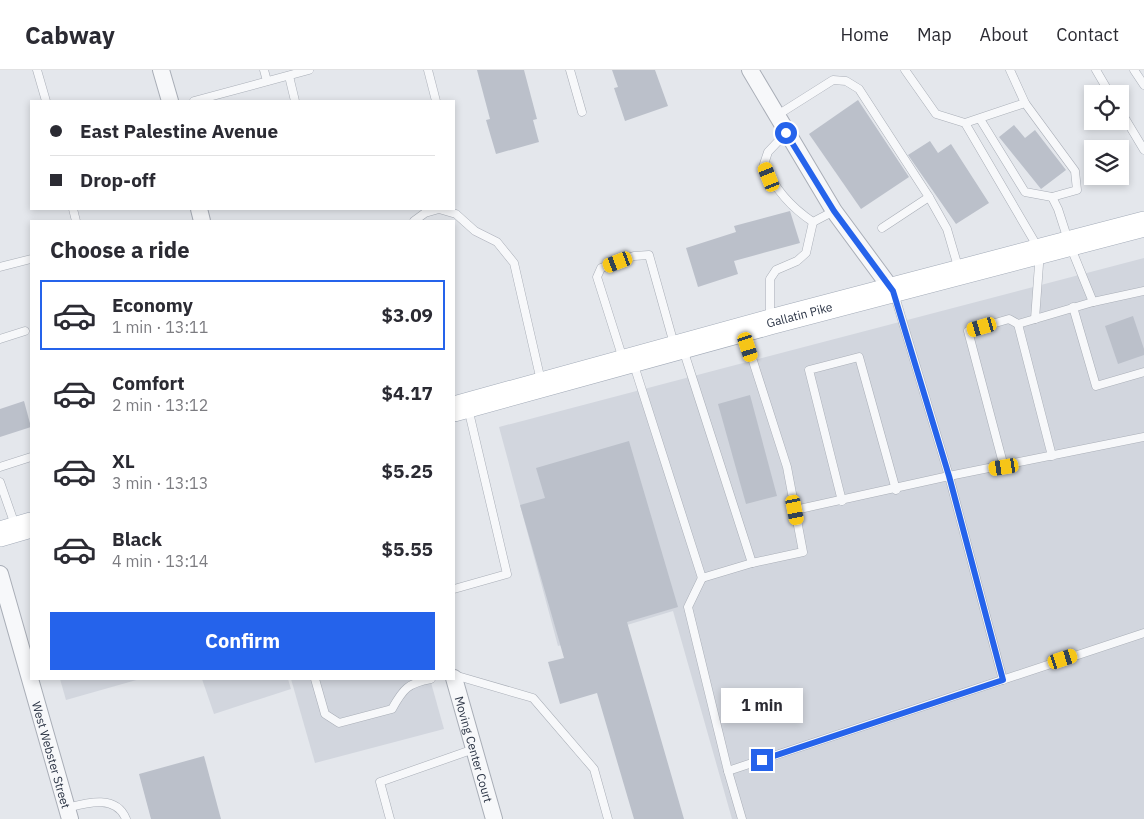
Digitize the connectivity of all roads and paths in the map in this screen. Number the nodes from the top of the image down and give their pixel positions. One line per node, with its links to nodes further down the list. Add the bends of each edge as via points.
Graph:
1 (37, 70): 16 (lane)
2 (161, 70): 17 (street)
3 (264, 70): 13 (lane)
4 (310, 70): 12 (lane)
5 (428, 70): 20 (lane)
6 (570, 70): 22 (lane)
7 (750, 70): 23 (street)
8 (906, 70): 25 (lane, via 936,114)
9 (1010, 70): 21 (lane)
10 (1096, 70): 14 (lane)
11 (1134, 70): 15 (lane)
12 (289, 76): 13 (lane); 19 (lane)
13 (267, 81): 18 (lane)
14 (1105, 85)
15 (1144, 86)
16 (46, 100)
17 (170, 100)
18 (198, 100)
19 (295, 100)
20 (436, 100)
21 (1025, 103): 24 (lane); 30 (lane, via 1075,171 1077,190)
22 (582, 112)
23 (776, 116): 27 (street); 29 (lane, via 833,80 846,81 859,89)
24 (980, 119): 25 (lane); 30 (lane, via 1025,192)
25 (965, 123): 39 (lane)
26 (1129, 125): 28 (lane)
27 (786, 133): 33 (street); 35 (lane, via 768,152 764,164 769,177 794,208)
28 (1144, 150)
29 (929, 197): 37 (lane); 42 (lane, via 947,229)
30 (1052, 197): 38 (lane)
31 (434, 210): 34 (lane, via 425,212)
32 (442, 210): 56 (lane, via 456,214 474,231 497,242 514,263)
33 (834, 211): 35 (lane); 44 (street)
34 (415, 220)
35 (813, 222): 48 (lane, via 806,253 797,261 776,270 770,279)
36 (1144, 224): 38 (main road, Gallatin Pike)
37 (882, 228)
38 (1069, 244): 39 (main road, Gallatin Pike); 45 (lane)
39 (1040, 251): 42 (main road, Gallatin Pike); 47 (lane)
40 (30, 259): 41 (lane)
41 (0, 267)
42 (959, 272): 44 (main road, Gallatin Pike)
43 (1144, 290): 45 (lane)
44 (893, 291): 48 (main road, Gallatin Pike); 63 (lane)
45 (1093, 302): 46 (lane)
46 (1073, 307): 47 (lane); 55 (lane, via 1096,386)
47 (1035, 319): 49 (lane)
48 (770, 322): 50 (main road, Gallatin Pike)
49 (1018, 324): 59 (lane); 62 (lane, via 1009,319 968,331)
50 (743, 330): 53 (main road, Gallatin Pike); 67 (lane, via 788,467)
51 (26, 331): 52 (lane)
52 (0, 338)
53 (679, 348): 54 (main road, Gallatin Pike); 54 (lane, via 649,255 634,256 601,268 597,277); 69 (lane)
54 (629, 361): 56 (main road, Gallatin Pike); 71 (lane)
55 (1144, 372)
56 (542, 385): 57 (main road, Gallatin Pike)
57 (461, 408): 72 (lane, via 507,574)
58 (1144, 437): 59 (lane)
59 (1052, 456): 62 (lane)
60 (30, 458): 61 (lane)
61 (0, 467)
62 (1004, 467): 63 (lane)
63 (949, 476): 65 (lane); 80 (lane)
64 (0, 482): 68 (lane)
65 (896, 490): 66 (lane); 66 (lane, via 859,357 809,370)
66 (842, 501): 67 (lane)
67 (795, 510): 69 (lane, via 803,552)
68 (16, 530)
69 (752, 563): 71 (lane)
70 (0, 574): 75 (street, West Webster Street)
71 (702, 578): 82 (lane, via 688,608)
72 (455, 589)
73 (1144, 633): 80 (lane)
74 (455, 677): 87 (lane, via 532,698 594,769)
75 (30, 678)
76 (30, 680): 83 (street, West Webster Street)
77 (315, 680): 78 (lane, via 324,714 339,723 392,709 402,690)
78 (415, 680)
79 (455, 680): 81 (street, Moving Center Court)
80 (1003, 680): 82 (lane)
81 (474, 749): 85 (lane, via 380,782); 86 (street, Moving Center Court)
82 (728, 771): 88 (lane)
83 (69, 814): 84 (lane, via 96,801 113,805)
84 (126, 819)
85 (390, 819)
86 (494, 819)
87 (608, 819)
88 (742, 819)

